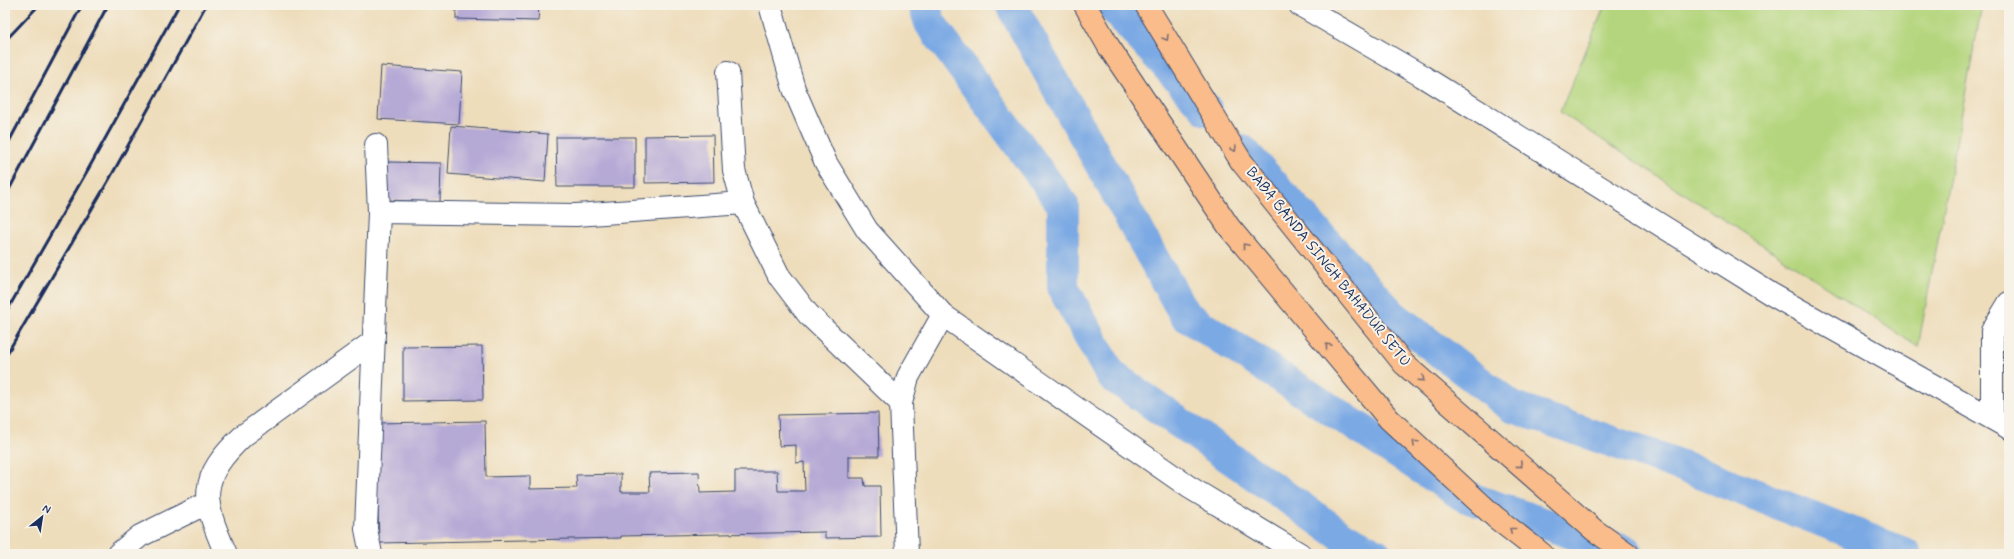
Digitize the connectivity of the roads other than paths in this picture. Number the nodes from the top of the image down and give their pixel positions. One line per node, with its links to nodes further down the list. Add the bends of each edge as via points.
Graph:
1 (770, 5): 10 (street, via 794,89 826,163 867,230)
2 (1085, 5): 20 (highway, one-way to 2, via 1495,517 1389,419 1229,227 1109,47)
3 (1146, 5): 21 (highway, BABA BANDA SINGH BAHADUR SETU, one-way to 21, via 1241,161 1404,364 1594,530)
4 (1300, 5): 13 (street, via 1422,76 1771,294)
5 (728, 72): 7 (street, via 734,170)
6 (376, 145): 8 (street)
7 (743, 203): 8 (street, via 576,215); 12 (street, via 779,276 808,314)
8 (379, 212): 11 (street)
9 (2009, 303): 13 (street, via 1992,331)
10 (943, 315): 12 (street, via 908,377); 19 (street, via 1189,488)
11 (374, 341): 14 (street, via 244,435 226,452 210,477); 17 (street, via 366,529)
12 (901, 403): 18 (street)
13 (2000, 423)
14 (207, 503): 15 (street, via 140,536); 16 (street, via 211,520)
15 (118, 554)
16 (226, 554)
17 (371, 554)
18 (908, 554)
19 (1300, 554)
20 (1542, 554)
21 (1628, 554)

